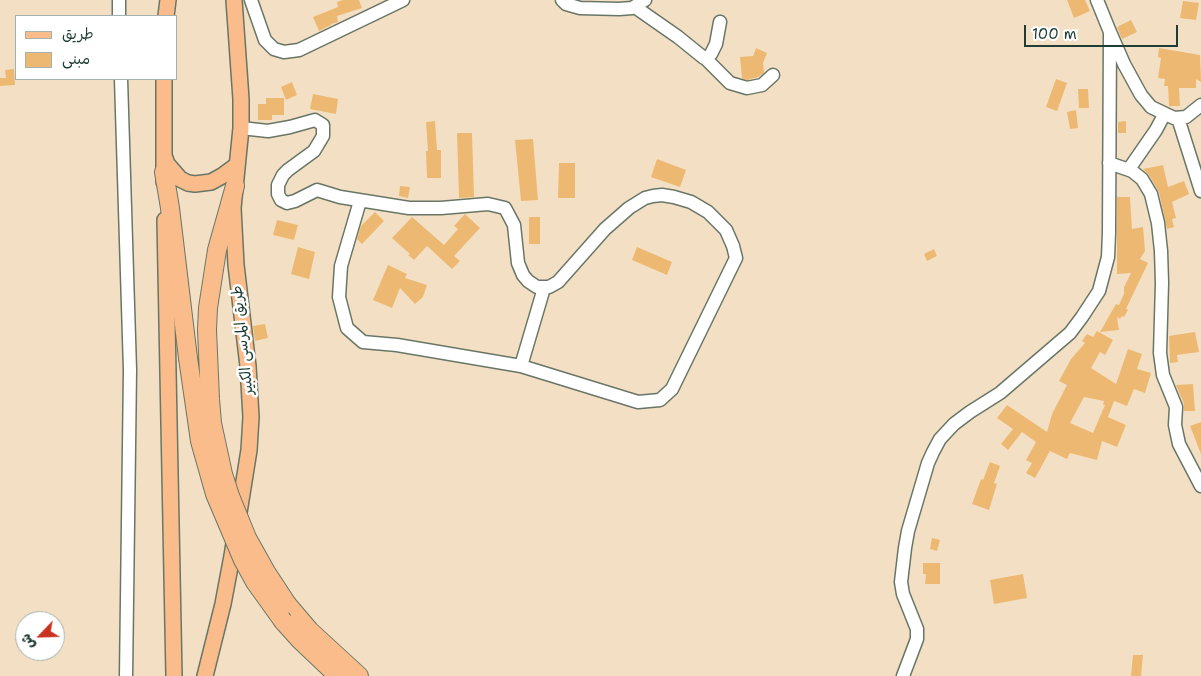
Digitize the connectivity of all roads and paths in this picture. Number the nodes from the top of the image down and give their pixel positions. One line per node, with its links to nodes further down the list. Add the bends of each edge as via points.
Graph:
1 (119, 0): 8 (street)
2 (251, 0): 3 (street, via 265,40 274,49 284,52 299,50)
3 (403, 0)
4 (562, 0): 7 (street, via 570,6 588,9 626,9)
5 (1097, 0): 10 (street)
6 (233, 2): 18 (main road, طريق المرسى الكبير)
7 (640, 3): 11 (street)
8 (119, 15)
9 (720, 22): 11 (street, via 716,44 712,54)
10 (1110, 32): 16 (street, via 1141,94 1151,107); 20 (street)
11 (706, 58): 12 (street, via 730,83 747,88 762,85)
12 (773, 75)
13 (121, 80): 30 (street, via 130,370)
14 (164, 80): 19 (main road)
15 (1201, 105): 17 (street, via 1186,117)
16 (1164, 115): 17 (street); 22 (street)
17 (1178, 118): 25 (street)
18 (241, 128): 21 (main road, طريق المرسى الكبير); 26 (street, via 268,131 315,120 321,122 324,129 314,150 281,178 277,188 280,198 291,203 317,190)
19 (164, 154): 21 (main road, via 172,171 188,183 211,182); 23 (main road)
20 (1109, 163): 22 (street); 35 (street, via 1108,257 1099,291 1070,332 1000,393 954,424 940,440 928,463 908,531 901,582 917,629 917,639)
21 (237, 165): 24 (main road, طريق المرسى الكبير)
22 (1128, 169): 29 (street, via 1147,186 1156,213 1161,251 1162,375 1176,407 1179,444)
23 (164, 172): 31 (main road); 33 (highway, bridge, via 200,441 215,494 255,582 283,621)
24 (235, 186): 32 (main road, طريق المرسى الكبير, via 236,265 250,393 249,450 223,604); 34 (highway, bridge, via 217,250 208,308 210,407 216,449 236,513 266,572 310,631)
25 (1201, 191)
26 (360, 201): 27 (street, via 409,208 488,204 505,208 514,225 518,263 523,275 532,284); 28 (street, via 341,266 339,297 347,328 363,342)
27 (544, 288): 28 (street); 28 (street, via 558,282 605,229 629,208 653,196 674,197 708,212 726,230 734,246 736,258 672,389 660,400 638,402)
28 (522, 366)
29 (1201, 486)
30 (126, 676)
31 (174, 676)
32 (205, 676)
33 (338, 676)
34 (359, 676)
35 (903, 676)

